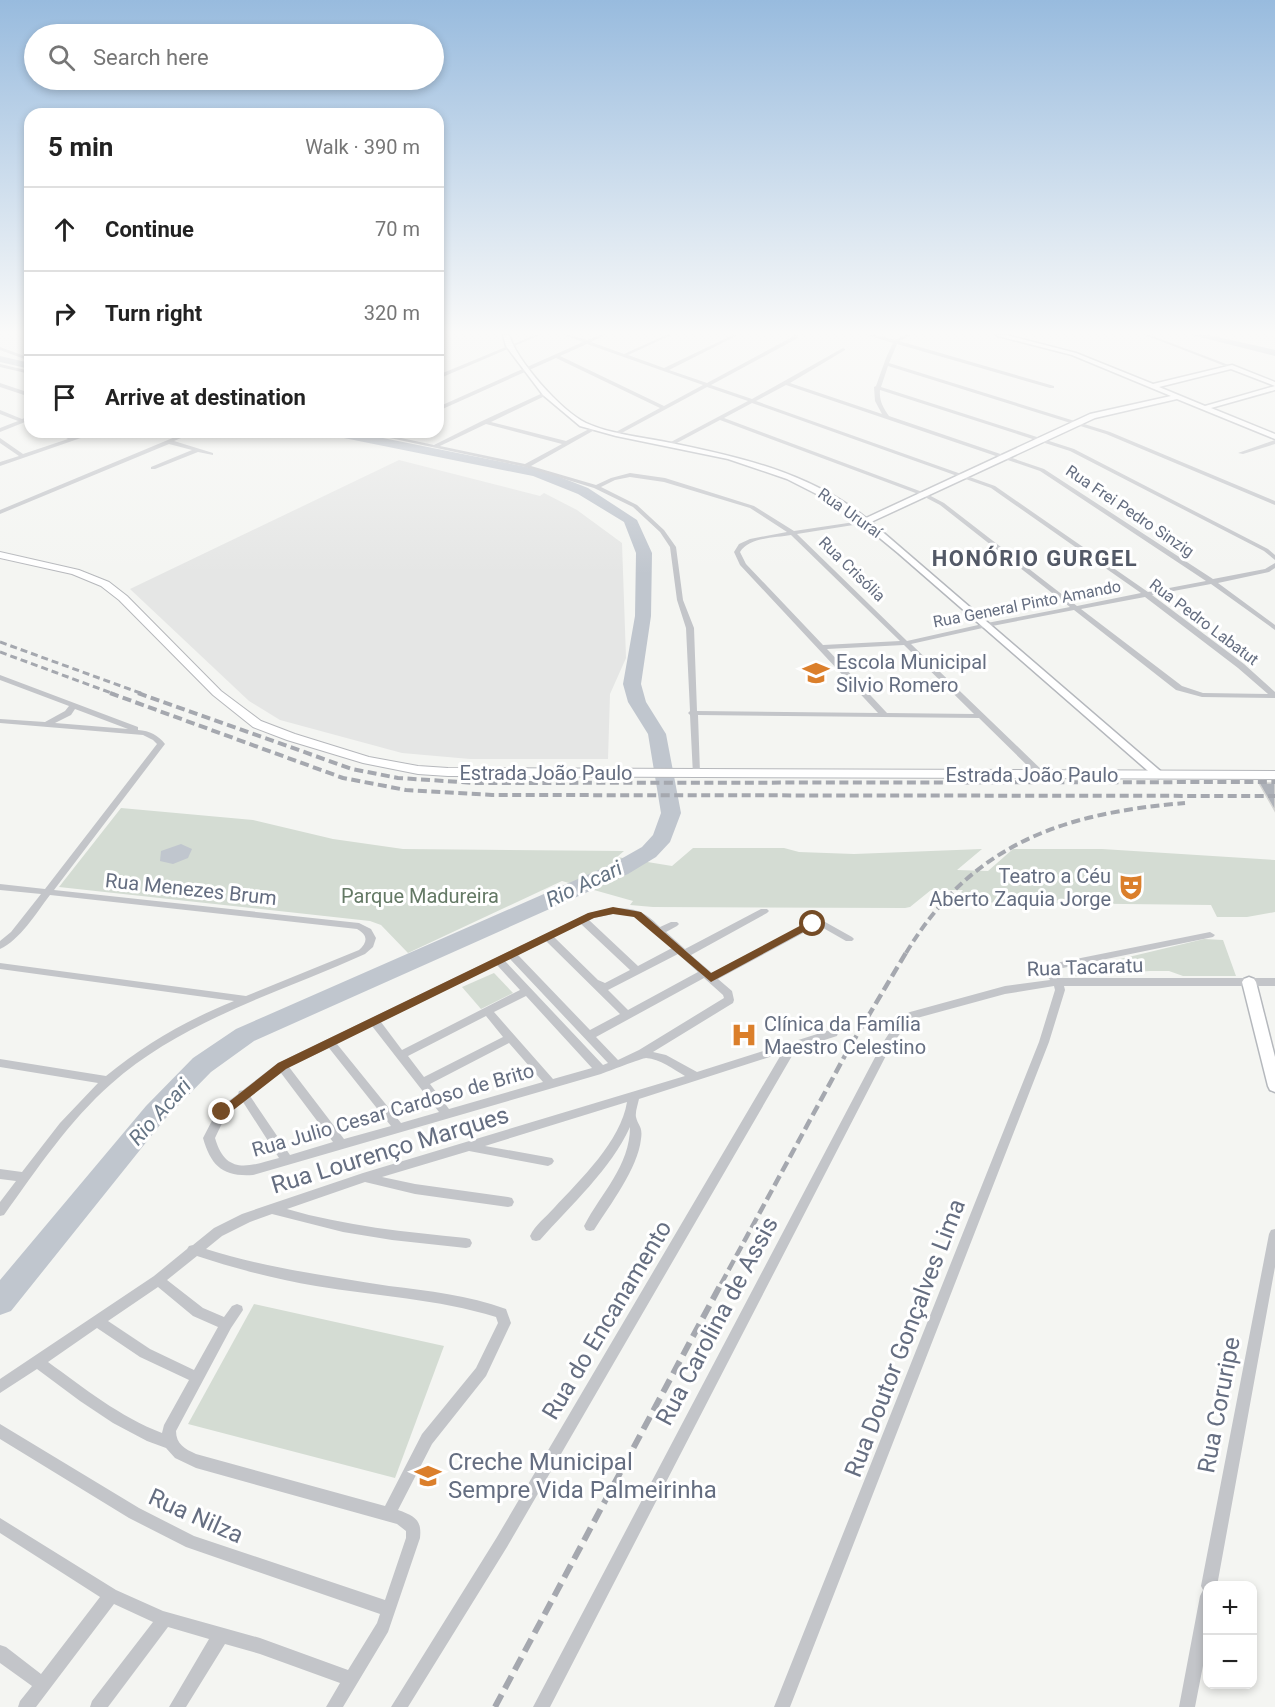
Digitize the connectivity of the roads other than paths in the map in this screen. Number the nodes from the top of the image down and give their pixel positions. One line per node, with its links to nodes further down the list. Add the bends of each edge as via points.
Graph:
1 (7, 415): 14 (street)
2 (500, 415): 15 (street)
3 (569, 415): 17 (street, Rua Ururaí)
4 (652, 415): 19 (street)
5 (728, 415): 13 (street)
6 (793, 415): 40 (street, Rua Pedro Labatut)
7 (880, 415): 12 (street, Rua Frei Pedro Sinzig)
8 (965, 415): 25 (street)
9 (1050, 415): 16 (street)
10 (1100, 415): 16 (street)
11 (1220, 415): 20 (street)
12 (887, 417): 36 (street, Rua Frei Pedro Sinzig)
13 (720, 419): 30 (street); 42 (street)
14 (22, 421): 18 (street)
15 (484, 422): 29 (street); 31 (street)
16 (1077, 423): 25 (street); 43 (street)
17 (595, 428): 19 (street, Rua Ururaí); 29 (street)
18 (0, 430)
19 (616, 434): 30 (street, Rua Ururaí)
20 (1275, 437)
21 (74, 438): 24 (street)
22 (179, 438): 27 (street)
23 (397, 438): 31 (street)
24 (71, 439): 35 (street)
25 (1042, 439): 36 (street); 48 (street, via 1091,459)
26 (0, 440): 35 (street)
27 (170, 442): 32 (street); 44 (street)
28 (1275, 442): 33 (street)
29 (566, 443): 38 (street)
30 (671, 444): 45 (street, Rua Ururaí, via 730,457 790,477)
31 (436, 446): 38 (street)
32 (198, 450): 34 (street); 39 (street)
33 (1241, 453)
34 (211, 454)
35 (21, 455): 37 (street)
36 (1003, 457): 40 (street); 50 (street, Rua Frei Pedro Sinzig, via 1049,474)
37 (0, 465)
38 (526, 466): 41 (street)
39 (153, 468)
40 (964, 475): 42 (street); 51 (street, Rua Pedro Labatut, via 1005,494)
41 (596, 487): 46 (street, Rua Crisólia, via 630,475 665,480 745,504); 60 (street, via 635,506 673,547 680,600 690,628)
42 (923, 494): 45 (street); 52 (street, via 949,508)
43 (1275, 503)
44 (0, 512)
45 (866, 521): 46 (street); 53 (street, Rua Ururaí)
46 (792, 533): 55 (street, Rua Crisólia); 56 (street, via 741,544 739,558)
47 (0, 555): 66 (main road, Estrada João Paulo, via 75,572 105,584 234,708 257,724 291,737 367,760 418,770)
48 (1275, 558)
49 (1273, 567): 50 (street, Rua General Pinto Amando)
50 (1212, 582): 51 (street, Rua General Pinto Amando); 54 (street, Rua Frei Pedro Sinzig)
51 (1146, 594): 52 (street, Rua General Pinto Amando); 58 (street, Rua Pedro Labatut)
52 (1074, 608): 53 (street, Rua General Pinto Amando); 58 (street, via 1189,693)
53 (987, 625): 55 (street, Rua General Pinto Amando); 68 (street, Rua Ururaí)
54 (1275, 628)
55 (907, 643): 56 (street, Rua General Pinto Amando); 62 (street, Rua Crisólia)
56 (822, 647): 61 (street)
57 (0, 677): 59 (street)
58 (1275, 696)
59 (74, 705): 64 (street, via 68,713); 65 (street)
60 (692, 713): 61 (street); 66 (street)
61 (884, 714): 62 (street)
62 (982, 716): 67 (street, Rua Crisólia)
63 (0, 721): 64 (street)
64 (47, 724): 65 (street)
65 (146, 733): 71 (street, via 161,744)
66 (691, 773): 67 (main road, Estrada João Paulo)
67 (1042, 775): 68 (main road, Estrada João Paulo)
68 (1159, 775): 69 (main road, Estrada João Paulo)
69 (1275, 775)
70 (0, 887): 71 (street, Rua Menezes Brum)
71 (45, 892): 79 (street, via 14,934); 91 (street, Rua Menezes Brum, via 368,930 371,944 362,952)
72 (764, 911): 80 (street)
73 (583, 920): 75 (street, Rua Julio Cesar Cardoso de Brito, via 604,912 629,911); 77 (street, Rua Julio Cesar Cardoso de Brito); 84 (street)
74 (674, 924): 75 (street)
75 (660, 931): 80 (street, Rua Julio Cesar Cardoso de Brito)
76 (1210, 935): 86 (street, Rua Doutor Gonçalves Lima, via 1046,968)
77 (549, 938): 81 (street, Rua Julio Cesar Cardoso de Brito); 89 (street)
78 (849, 939): 85 (street, via 818,921)
79 (0, 946)
80 (682, 951): 84 (street); 85 (street, Rua Julio Cesar Cardoso de Brito)
81 (513, 956): 82 (street, Rua Julio Cesar Cardoso de Brito); 97 (street)
82 (500, 962): 90 (street); 94 (street, Rua Julio Cesar Cardoso de Brito)
83 (0, 966): 91 (street)
84 (637, 971): 89 (street, via 606,987)
85 (707, 975): 93 (street); 101 (street, Rua Julio Cesar Cardoso de Brito, via 728,994 729,1000)
86 (1058, 982): 87 (street, Rua Tacaratu); 95 (street, Rua Tacaratu, via 988,993); 158 (street, Rua Doutor Gonçalves Lima, via 1058,1000 1044,1042)
87 (1249, 982): 88 (street, Rua Tacaratu); 111 (street)
88 (1275, 982)
89 (598, 984): 93 (street)
90 (527, 991): 92 (street); 106 (street)
91 (245, 999): 108 (street, via 160,1044)
92 (487, 1011): 98 (street); 102 (street)
93 (627, 1015): 97 (street)
94 (374, 1021): 99 (street, Rua Julio Cesar Cardoso de Brito); 102 (street)
95 (903, 1021): 157 (street, Rua Carolina de Assis, via 887,1044)
96 (833, 1033): 100 (street, Rua Lourenço Marques)
97 (588, 1036): 104 (street)
98 (510, 1038): 109 (street); 110 (street)
99 (330, 1042): 105 (street, Rua Julio Cesar Cardoso de Brito); 116 (street)
100 (792, 1046): 107 (street, Rua Lourenço Marques); 156 (street, Rua do Encanamento, via 486,1568)
101 (643, 1053): 104 (street, Rua Julio Cesar Cardoso de Brito); 107 (street, via 662,1058)
102 (401, 1055): 109 (street)
103 (0, 1063): 108 (street)
104 (616, 1065): 106 (street, Rua Julio Cesar Cardoso de Brito)
105 (282, 1066): 112 (street, Rua Julio Cesar Cardoso de Brito); 117 (street)
106 (601, 1070): 110 (street, Rua Julio Cesar Cardoso de Brito)
107 (695, 1076): 113 (street, Rua Lourenço Marques)
108 (107, 1080): 122 (street)
109 (423, 1083): 114 (street)
110 (551, 1084): 114 (street, Rua Julio Cesar Cardoso de Brito)
111 (1275, 1086)
112 (243, 1094): 119 (street); 119 (street, Rua Julio Cesar Cardoso de Brito, via 222,1112 213,1126 209,1138 217,1159 225,1168 237,1172)
113 (634, 1096): 115 (street); 118 (street, Rua Lourenço Marques)
114 (446, 1113): 116 (street, Rua Julio Cesar Cardoso de Brito)
115 (631, 1117): 127 (street, via 638,1125 637,1141 614,1189); 129 (street, via 622,1135)
116 (399, 1128): 117 (street, Rua Julio Cesar Cardoso de Brito)
117 (341, 1144): 119 (street, Rua Julio Cesar Cardoso de Brito)
118 (470, 1147): 120 (street); 123 (street, Rua Lourenço Marques)
119 (287, 1160)
120 (548, 1161)
121 (0, 1174): 122 (street)
122 (25, 1177): 126 (street)
123 (363, 1178): 124 (street); 125 (street, Rua Lourenço Marques)
124 (508, 1202)
125 (272, 1209): 130 (street, via 353,1231); 131 (street, Rua Lourenço Marques, via 227,1227)
126 (0, 1211)
127 (590, 1226)
128 (1275, 1234): 143 (street, Rua Coruripe)
129 (536, 1236)
130 (466, 1244)
131 (193, 1250): 132 (street, Rua Lourenço Marques); 141 (street, via 265,1270 469,1303 501,1313 505,1323 481,1372 427,1439)
132 (158, 1281): 134 (street, Rua Lourenço Marques); 135 (street, via 198,1312)
133 (237, 1310): 135 (street)
134 (97, 1322): 136 (street, Rua Lourenço Marques); 137 (street, via 145,1353)
135 (226, 1324): 137 (street)
136 (37, 1361): 138 (street, Rua Lourenço Marques); 140 (street, via 98,1407 143,1433)
137 (196, 1377): 140 (street, via 169,1430)
138 (0, 1387)
139 (0, 1431): 145 (street, Rua Nilza, via 134,1513 191,1542)
140 (171, 1443): 141 (street, via 177,1453 196,1461)
141 (388, 1515): 145 (street, via 414,1527)
142 (0, 1525): 144 (street)
143 (1210, 1581)
144 (111, 1595): 146 (street); 151 (street)
145 (389, 1609): 150 (street)
146 (165, 1618): 148 (street); 153 (street)
147 (1203, 1622): 159 (street)
148 (220, 1635): 150 (street); 154 (street)
149 (0, 1653): 151 (street)
150 (351, 1679): 155 (street)
151 (42, 1684): 152 (street)
152 (26, 1707)
153 (98, 1707)
154 (177, 1707)
155 (334, 1707)
156 (399, 1707)
157 (541, 1707)
158 (782, 1707)
159 (1187, 1707)

